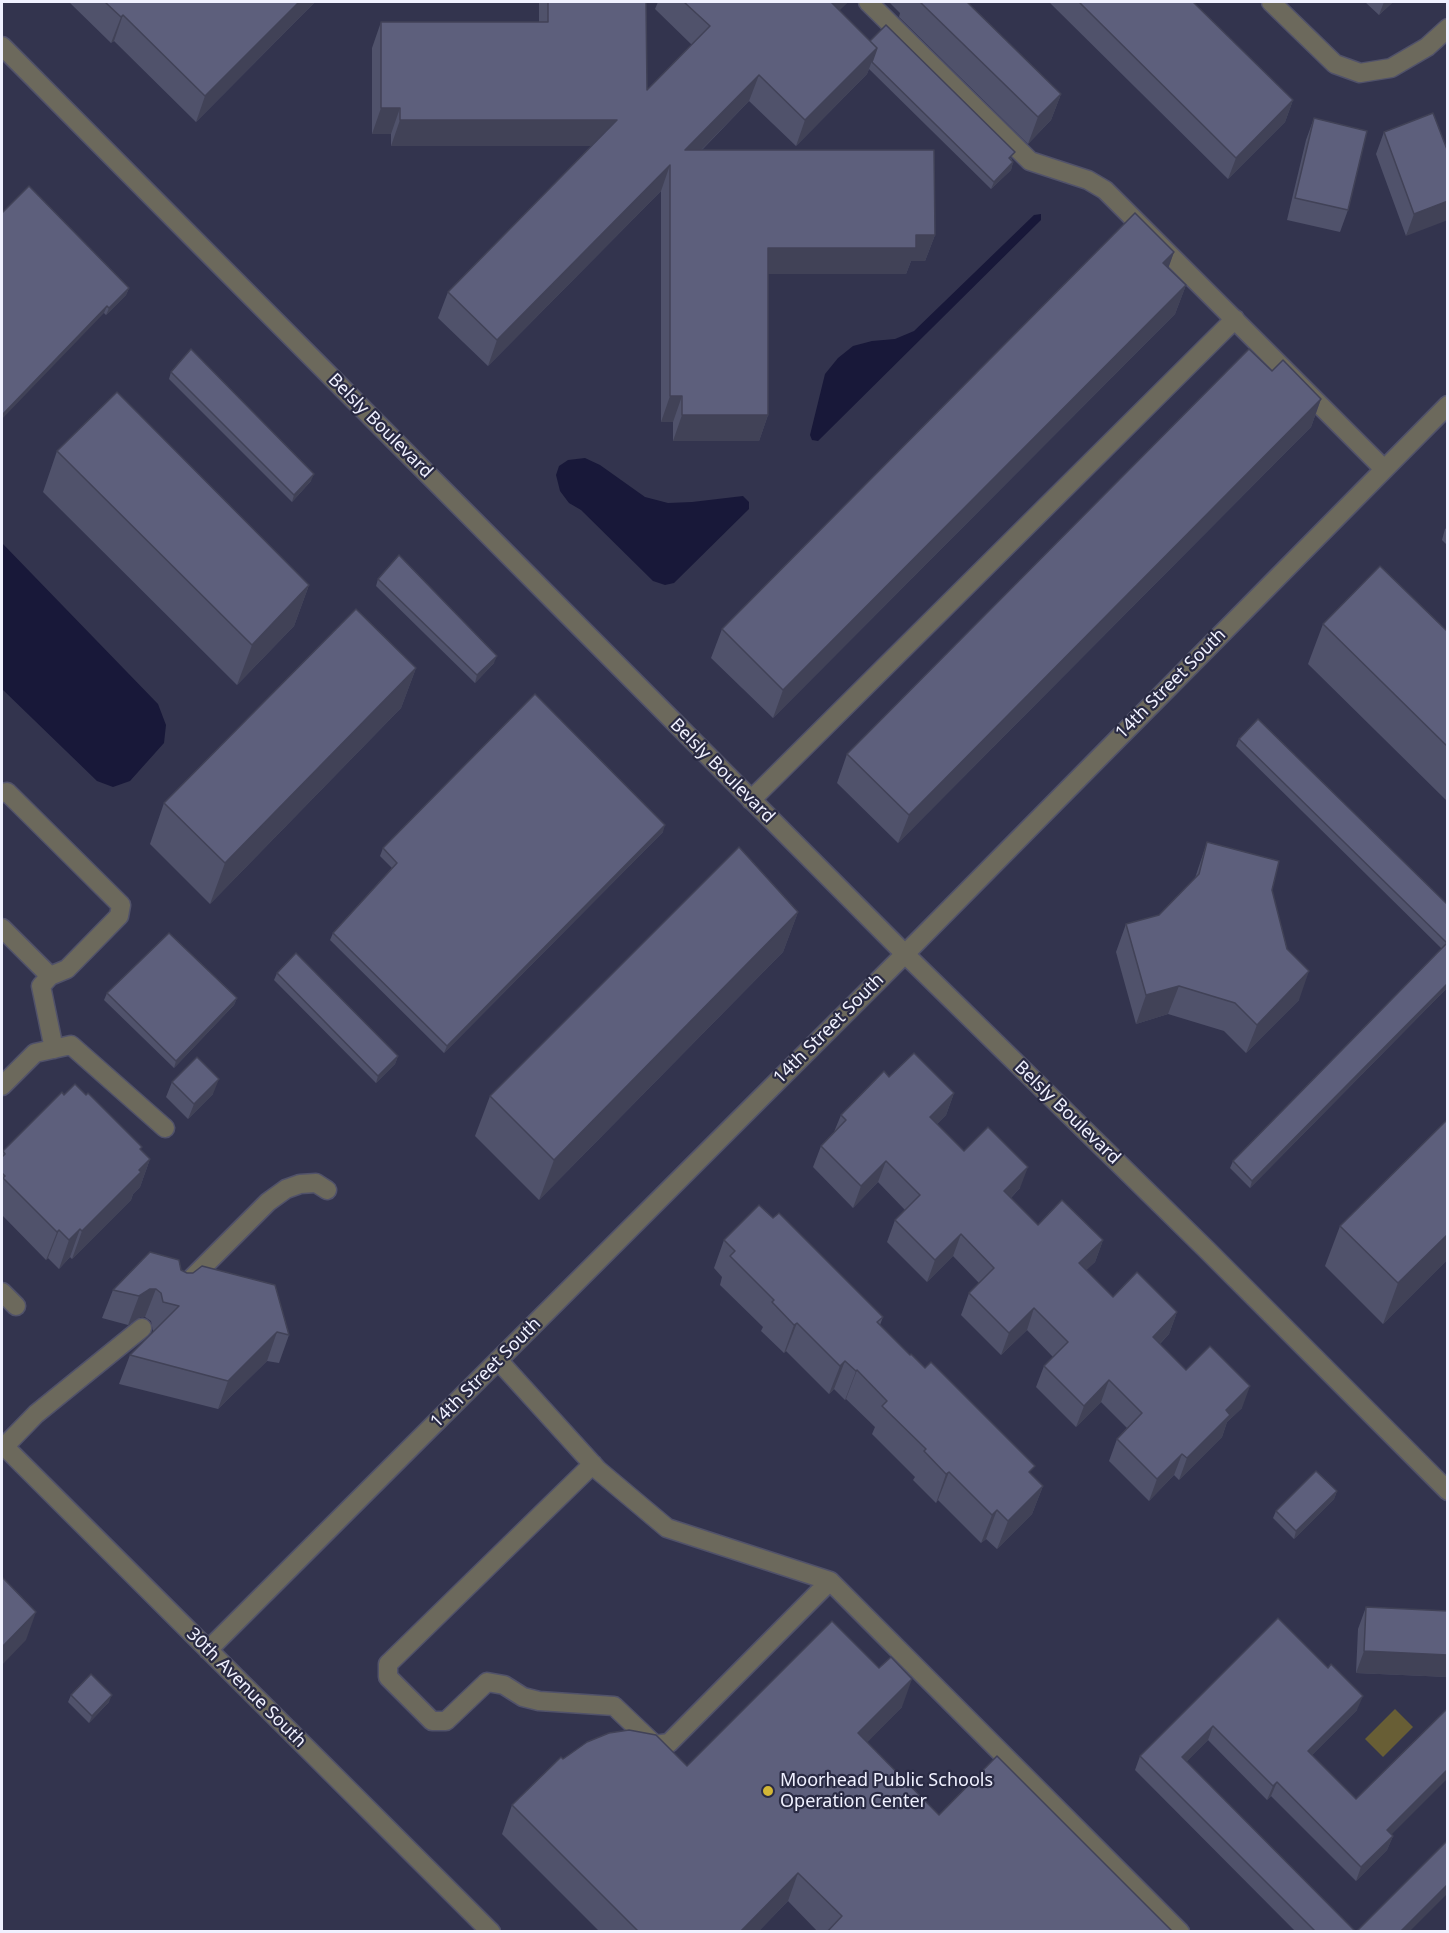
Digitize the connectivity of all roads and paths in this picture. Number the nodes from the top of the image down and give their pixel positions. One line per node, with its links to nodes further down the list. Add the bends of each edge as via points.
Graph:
1 (868, 2): 5 (street, via 1030,161 1088,180 1105,190)
2 (1271, 2): 3 (street, via 1335,64 1360,73 1391,68 1427,47)
3 (1448, 28)
4 (2, 46): 9 (street, Belsly Boulevard)
5 (1235, 319): 7 (street); 9 (street)
6 (1448, 405): 7 (street, 14th Street South)
7 (1384, 469): 11 (street, 14th Street South)
8 (2, 793): 12 (street, via 8,792 121,905 119,916 67,969)
9 (751, 800): 11 (street, Belsly Boulevard)
10 (2, 928): 12 (street)
11 (905, 954): 21 (street, 14th Street South); 24 (street, Belsly Boulevard)
12 (50, 976): 13 (street, via 41,986)
13 (54, 1049): 14 (street, via 35,1053); 15 (street, via 71,1045)
14 (2, 1086)
15 (165, 1128)
16 (327, 1190): 17 (street, via 316,1183 286,1189 268,1202)
17 (179, 1291)
18 (2, 1292): 19 (street)
19 (16, 1306)
20 (142, 1328): 22 (street)
21 (498, 1360): 23 (street); 26 (street, 14th Street South)
22 (3, 1445): 26 (street, 30th Avenue South)
23 (593, 1464): 25 (street, via 667,1528); 25 (street, via 388,1664 388,1677 432,1721 446,1721 487,1682 504,1685 523,1697 539,1701 614,1706 655,1745 669,1743)
24 (1448, 1491)
25 (830, 1581): 28 (street)
26 (208, 1650): 27 (street, 30th Avenue South)
27 (491, 1932)
28 (1180, 1932)

